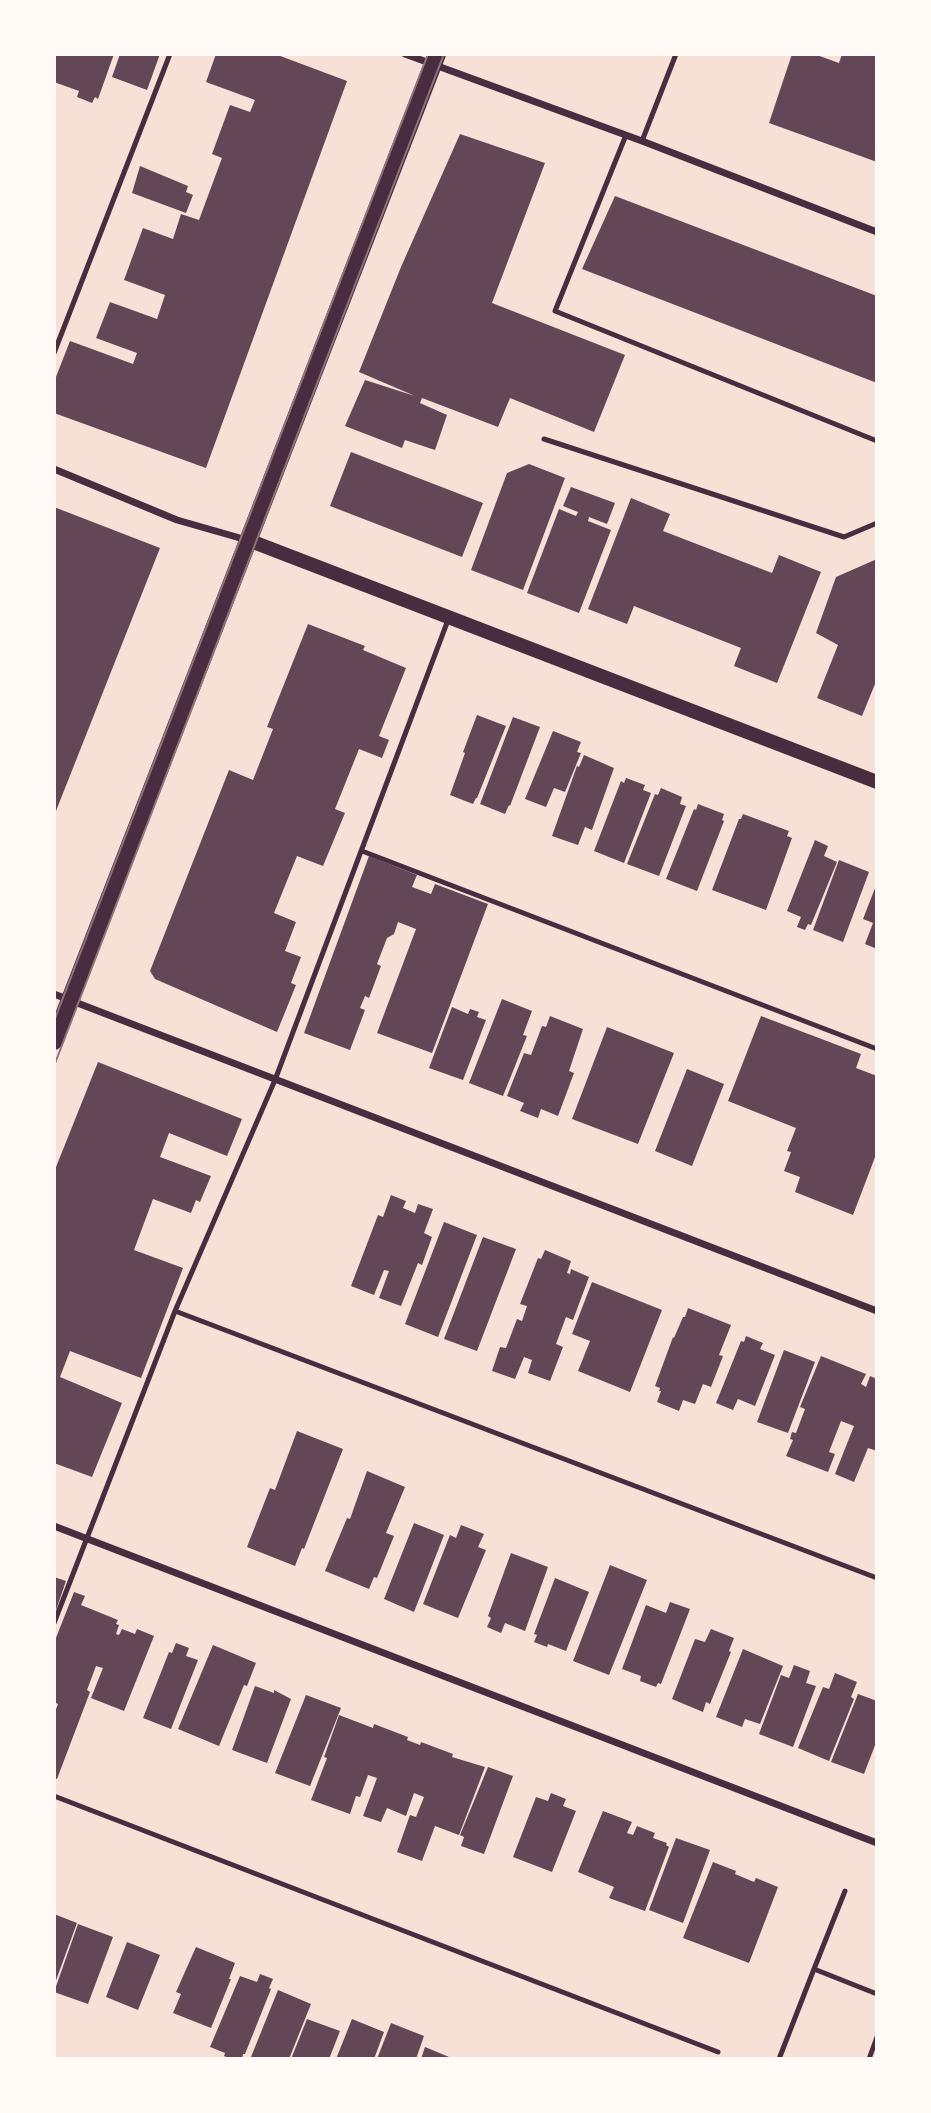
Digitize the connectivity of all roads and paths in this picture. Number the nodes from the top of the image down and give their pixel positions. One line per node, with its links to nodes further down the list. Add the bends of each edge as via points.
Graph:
1 (170, 54): 8 (lane)
2 (405, 54): 4 (street)
3 (676, 54): 6 (lane)
4 (435, 60): 5 (street); 13 (main road)
5 (625, 135): 6 (street); 10 (lane, via 555,312)
6 (642, 141): 7 (street)
7 (877, 232)
8 (54, 353)
9 (544, 439): 12 (lane, via 844,537)
10 (877, 441)
11 (54, 469): 13 (street, via 177,520)
12 (877, 523)
13 (248, 540): 14 (main road); 17 (main road)
14 (449, 617): 15 (main road); 16 (lane)
15 (877, 782)
16 (362, 851): 19 (lane); 20 (lane)
17 (62, 997): 18 (main road); 20 (street)
18 (54, 1041)
19 (877, 1049)
20 (275, 1080): 21 (lane); 22 (street)
21 (175, 1311): 24 (lane); 25 (lane)
22 (877, 1311)
23 (54, 1526): 24 (street)
24 (87, 1538): 26 (lane); 28 (street)
25 (877, 1578)
26 (54, 1623)
27 (54, 1796): 33 (lane)
28 (877, 1843)
29 (845, 1891): 30 (lane)
30 (814, 1969): 31 (lane); 34 (lane)
31 (877, 1994)
32 (877, 2037): 35 (lane)
33 (718, 2052)
34 (779, 2059)
35 (869, 2059)

